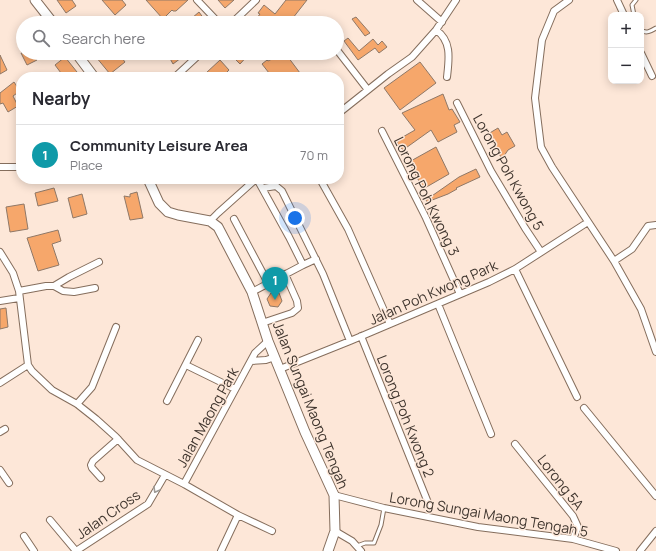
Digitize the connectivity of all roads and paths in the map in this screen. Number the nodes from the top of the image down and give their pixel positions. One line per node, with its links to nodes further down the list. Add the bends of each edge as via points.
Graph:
1 (35, 0): 11 (street)
2 (198, 0): 12 (street)
3 (256, 0): 13 (street)
4 (417, 0): 14 (street)
5 (456, 0): 14 (street)
6 (569, 0): 39 (street, via 554,11 542,40 535,98 536,111 541,147)
7 (617, 0): 9 (street)
8 (636, 0): 10 (lane, via 632,5)
9 (623, 12)
10 (633, 12)
11 (48, 16)
12 (213, 16)
13 (239, 16)
14 (442, 22): 16 (street)
15 (656, 28): 17 (lane)
16 (436, 30): 25 (street, via 443,35 448,45); 26 (street, via 412,57)
17 (644, 32)
18 (344, 59): 26 (street)
19 (644, 59): 24 (street)
20 (81, 60): 22 (street)
21 (193, 60): 23 (street)
22 (90, 72)
23 (180, 72)
24 (652, 76)
25 (447, 77)
26 (368, 90): 28 (street)
27 (457, 104): 42 (street, Lorong Poh Kwong 5, via 491,171)
28 (344, 109)
29 (382, 131): 53 (street, Lorong Poh Kwong 3, via 426,218)
30 (0, 167): 31 (street)
31 (16, 167)
32 (150, 184): 38 (street, via 158,203 168,212)
33 (251, 184): 38 (street)
34 (260, 184): 36 (street)
35 (323, 184): 58 (street, via 348,229)
36 (263, 188): 43 (street, via 276,186 282,191); 46 (street)
37 (234, 219): 49 (street)
38 (210, 221): 52 (street, Jalan Sungai Maong Tengah, via 218,227)
39 (588, 222): 42 (street, Jalan Poh Kwong Park); 44 (street)
40 (656, 225): 44 (street, via 648,226 632,248)
41 (0, 252): 54 (street, via 13,273)
42 (541, 252): 47 (street, Jalan Poh Kwong Park)
43 (316, 259): 46 (street); 63 (street)
44 (614, 261): 64 (street, via 641,308)
45 (99, 262): 50 (street)
46 (303, 265): 48 (street)
47 (515, 268): 53 (street, Jalan Poh Kwong Park); 72 (street)
48 (285, 274): 49 (street); 57 (street, via 298,308 292,313)
49 (268, 283): 52 (street)
50 (54, 286): 51 (street, via 63,291 74,292); 54 (street)
51 (94, 288)
52 (252, 292): 57 (street, Jalan Sungai Maong Tengah)
53 (460, 294): 56 (street, Jalan Poh Kwong Park)
54 (19, 295): 55 (street); 67 (street)
55 (0, 301)
56 (438, 304): 58 (street, Jalan Poh Kwong Park); 76 (street)
57 (262, 323): 62 (street, Jalan Sungai Maong Tengah)
58 (390, 324): 60 (street, Jalan Poh Kwong Park)
59 (116, 327): 74 (street, via 92,387)
60 (361, 336): 63 (street, Jalan Poh Kwong Park); 86 (street, Lorong Poh Kwong 2)
61 (198, 340): 68 (street)
62 (268, 341): 65 (street, Jalan Sungai Maong Tengah); 66 (street, Jalan Maong Park, via 255,353)
63 (350, 341): 69 (street, Jalan Poh Kwong Park)
64 (656, 349)
65 (275, 357): 66 (street, Jalan Maong Park); 69 (street, Jalan Sungai Maong Tengah)
66 (251, 361): 71 (street, Jalan Maong Park)
67 (28, 365): 70 (street); 74 (street, via 52,390)
68 (186, 365): 71 (street); 73 (street)
69 (280, 368): 84 (street, Jalan Sungai Maong Tengah, via 305,432)
70 (0, 383)
71 (235, 389): 83 (street, Jalan Maong Park)
72 (577, 398)
73 (167, 401)
74 (77, 404): 77 (street)
75 (584, 408): 85 (street)
76 (491, 434)
77 (118, 439): 80 (street, via 137,460); 81 (street, via 91,465)
78 (515, 444): 94 (street, Lorong 5A, via 573,516 578,527)
79 (0, 470): 82 (street)
80 (165, 475): 83 (street); 97 (street, Jalan Cross, one-way to 97, via 148,504)
81 (101, 478)
82 (9, 483)
83 (184, 484): 88 (street)
84 (334, 495): 87 (street, Lorong Sungai Maong Tengah 5); 91 (street, Jalan Sungai Maong Tengah)
85 (656, 496)
86 (429, 505)
87 (384, 508): 94 (street, Lorong Sungai Maong Tengah 5, via 478,527); 95 (lane, via 374,543)
88 (238, 515): 90 (street); 98 (street)
89 (50, 520): 97 (street)
90 (272, 531)
91 (335, 531): 95 (street); 99 (street, Jalan Sungai Maong Tengah)
92 (656, 531): 102 (street)
93 (24, 536): 96 (street)
94 (573, 539): 101 (street, Lorong Sungai Maong Tengah 5)
95 (356, 546): 100 (street)
96 (34, 551)
97 (76, 551)
98 (221, 551)
99 (328, 551)
100 (361, 551)
101 (616, 551)
102 (640, 551)

